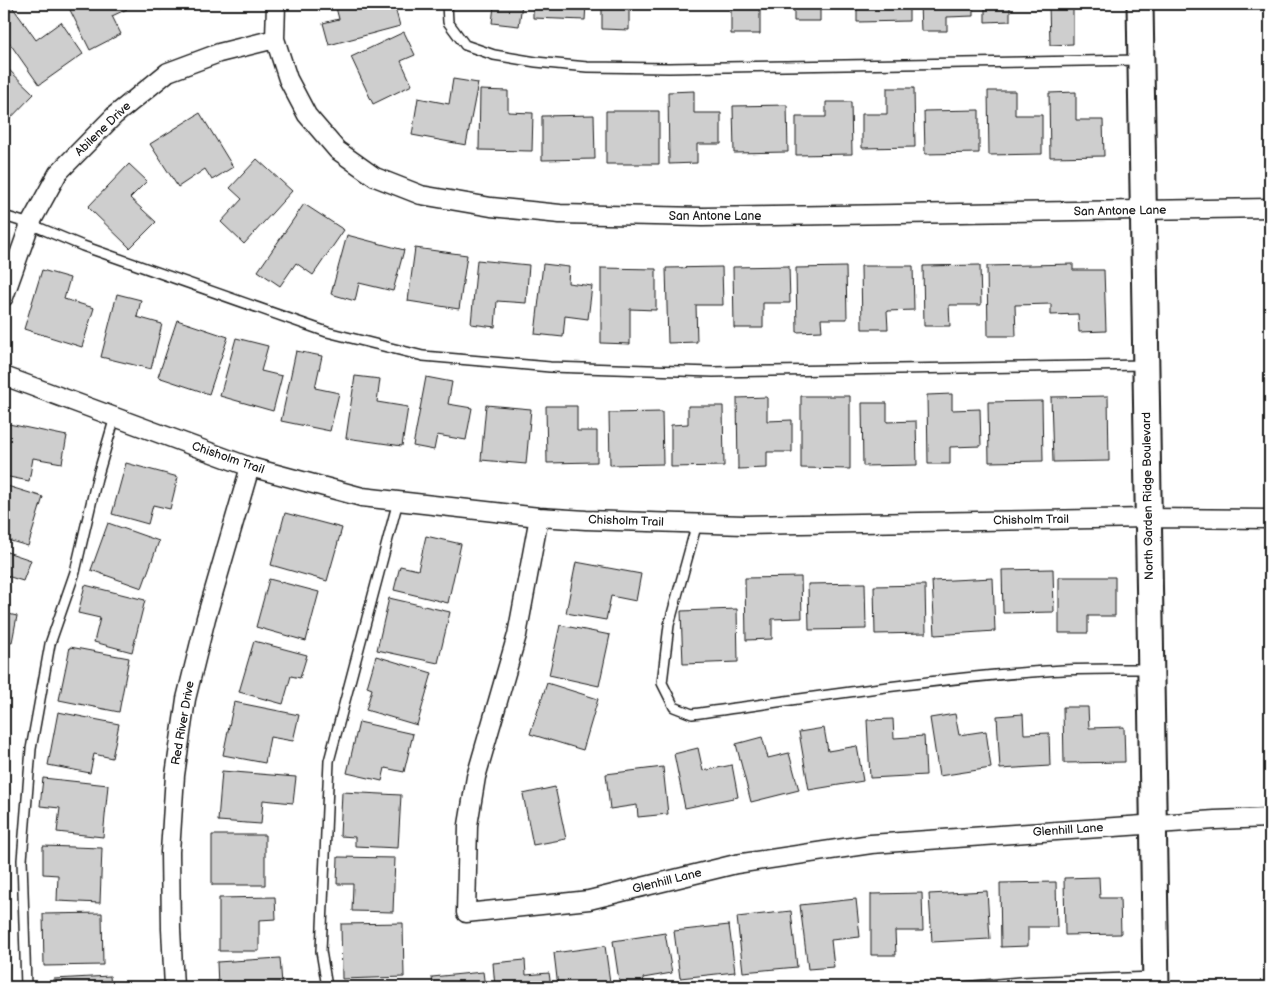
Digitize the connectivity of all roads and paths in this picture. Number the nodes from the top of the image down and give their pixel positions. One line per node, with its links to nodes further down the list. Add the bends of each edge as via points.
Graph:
1 (276, 4): 4 (street, San Antone Lane)
2 (447, 4): 5 (lane, via 448,22 465,45 494,56 587,67)
3 (1140, 4): 5 (main road, North Garden Ridge Boulevard)
4 (275, 39): 7 (street, San Antone Lane, via 288,79 307,115 337,150 375,177 421,195 491,207 569,215 702,217); 9 (street, Abilene Drive, via 219,53 168,72 115,115 58,174)
5 (1141, 60): 7 (main road, North Garden Ridge Boulevard)
6 (1270, 208): 7 (street, San Antone Lane)
7 (1143, 210): 11 (main road, North Garden Ridge Boulevard)
8 (4, 216): 9 (lane)
9 (30, 224): 10 (street, Abilene Drive); 11 (lane, via 83,246 327,332 423,356 550,367 713,372)
10 (4, 297)
11 (1146, 364): 17 (main road, North Garden Ridge Boulevard)
12 (4, 376): 13 (street, Chisholm Trail)
13 (115, 417): 14 (street, Chisholm Trail); 24 (lane, via 75,572 50,644 31,749 22,860)
14 (250, 467): 15 (street, Chisholm Trail, via 362,497); 25 (street, Red River Drive, via 186,699 174,775 170,852)
15 (398, 501): 16 (street, Chisholm Trail); 26 (lane, via 329,761 321,951)
16 (539, 517): 19 (street, Chisholm Trail); 22 (street, Glenhill Lane, via 517,635 476,777 468,825 466,913 589,900 736,864 871,844)
17 (1148, 518): 18 (street, Chisholm Trail); 19 (street, Chisholm Trail, via 744,525); 20 (main road, North Garden Ridge Boulevard)
18 (1270, 519)
19 (697, 523): 20 (lane, via 669,625 662,683 674,708 692,714 963,678 1048,671)
20 (1151, 669): 22 (main road, North Garden Ridge Boulevard)
21 (1270, 818): 22 (street, Glenhill Lane)
22 (1153, 824): 23 (main road, North Garden Ridge Boulevard)
23 (1156, 982): 27 (lane, via 1020,982)
24 (26, 987)
25 (174, 987)
26 (327, 987)
27 (962, 987)

